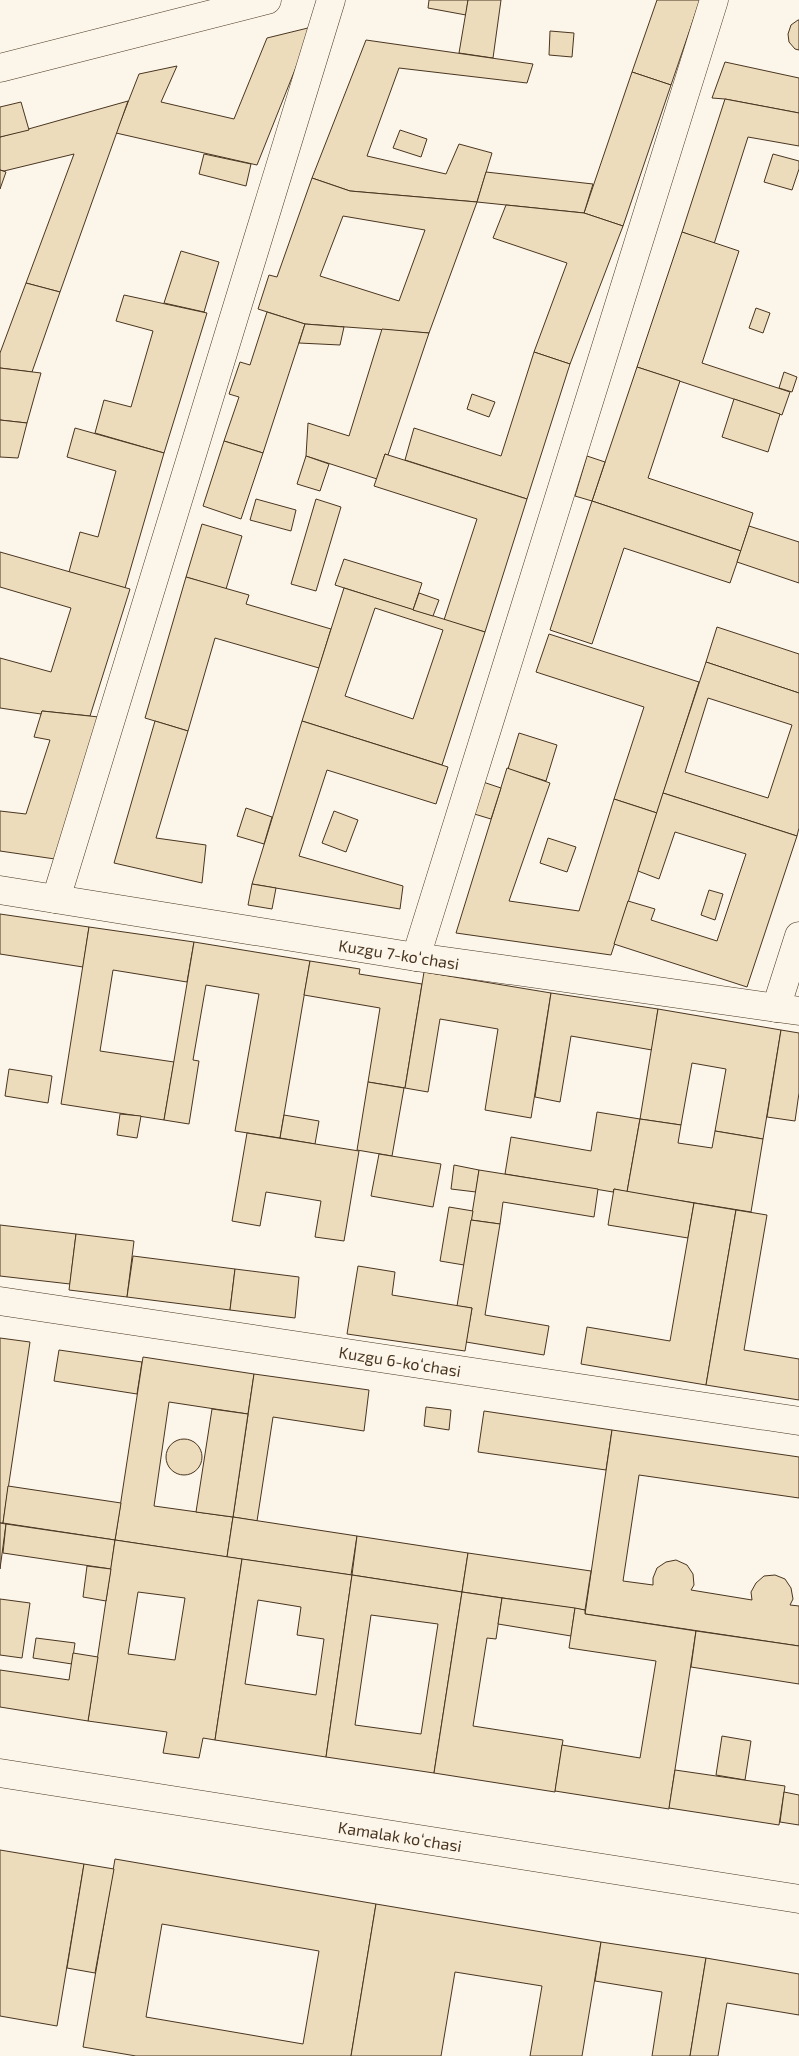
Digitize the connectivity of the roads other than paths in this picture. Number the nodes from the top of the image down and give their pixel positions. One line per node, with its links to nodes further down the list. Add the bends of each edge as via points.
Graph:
1 (267, 0): 4 (street)
2 (331, 0): 6 (street)
3 (714, 0): 8 (street)
4 (0, 68)
5 (0, 890): 6 (street, Kuzgu 7-koʻchasi)
6 (56, 899): 8 (street, Kuzgu 7-koʻchasi)
7 (799, 936): 9 (street)
8 (416, 957): 9 (street, Kuzgu 7-koʻchasi)
9 (787, 1010)
10 (0, 1301): 11 (street, Kuzgu 6-koʻchasi)
11 (799, 1422)
12 (0, 1773): 13 (street, Kamalak koʻchasi)
13 (799, 1899)

